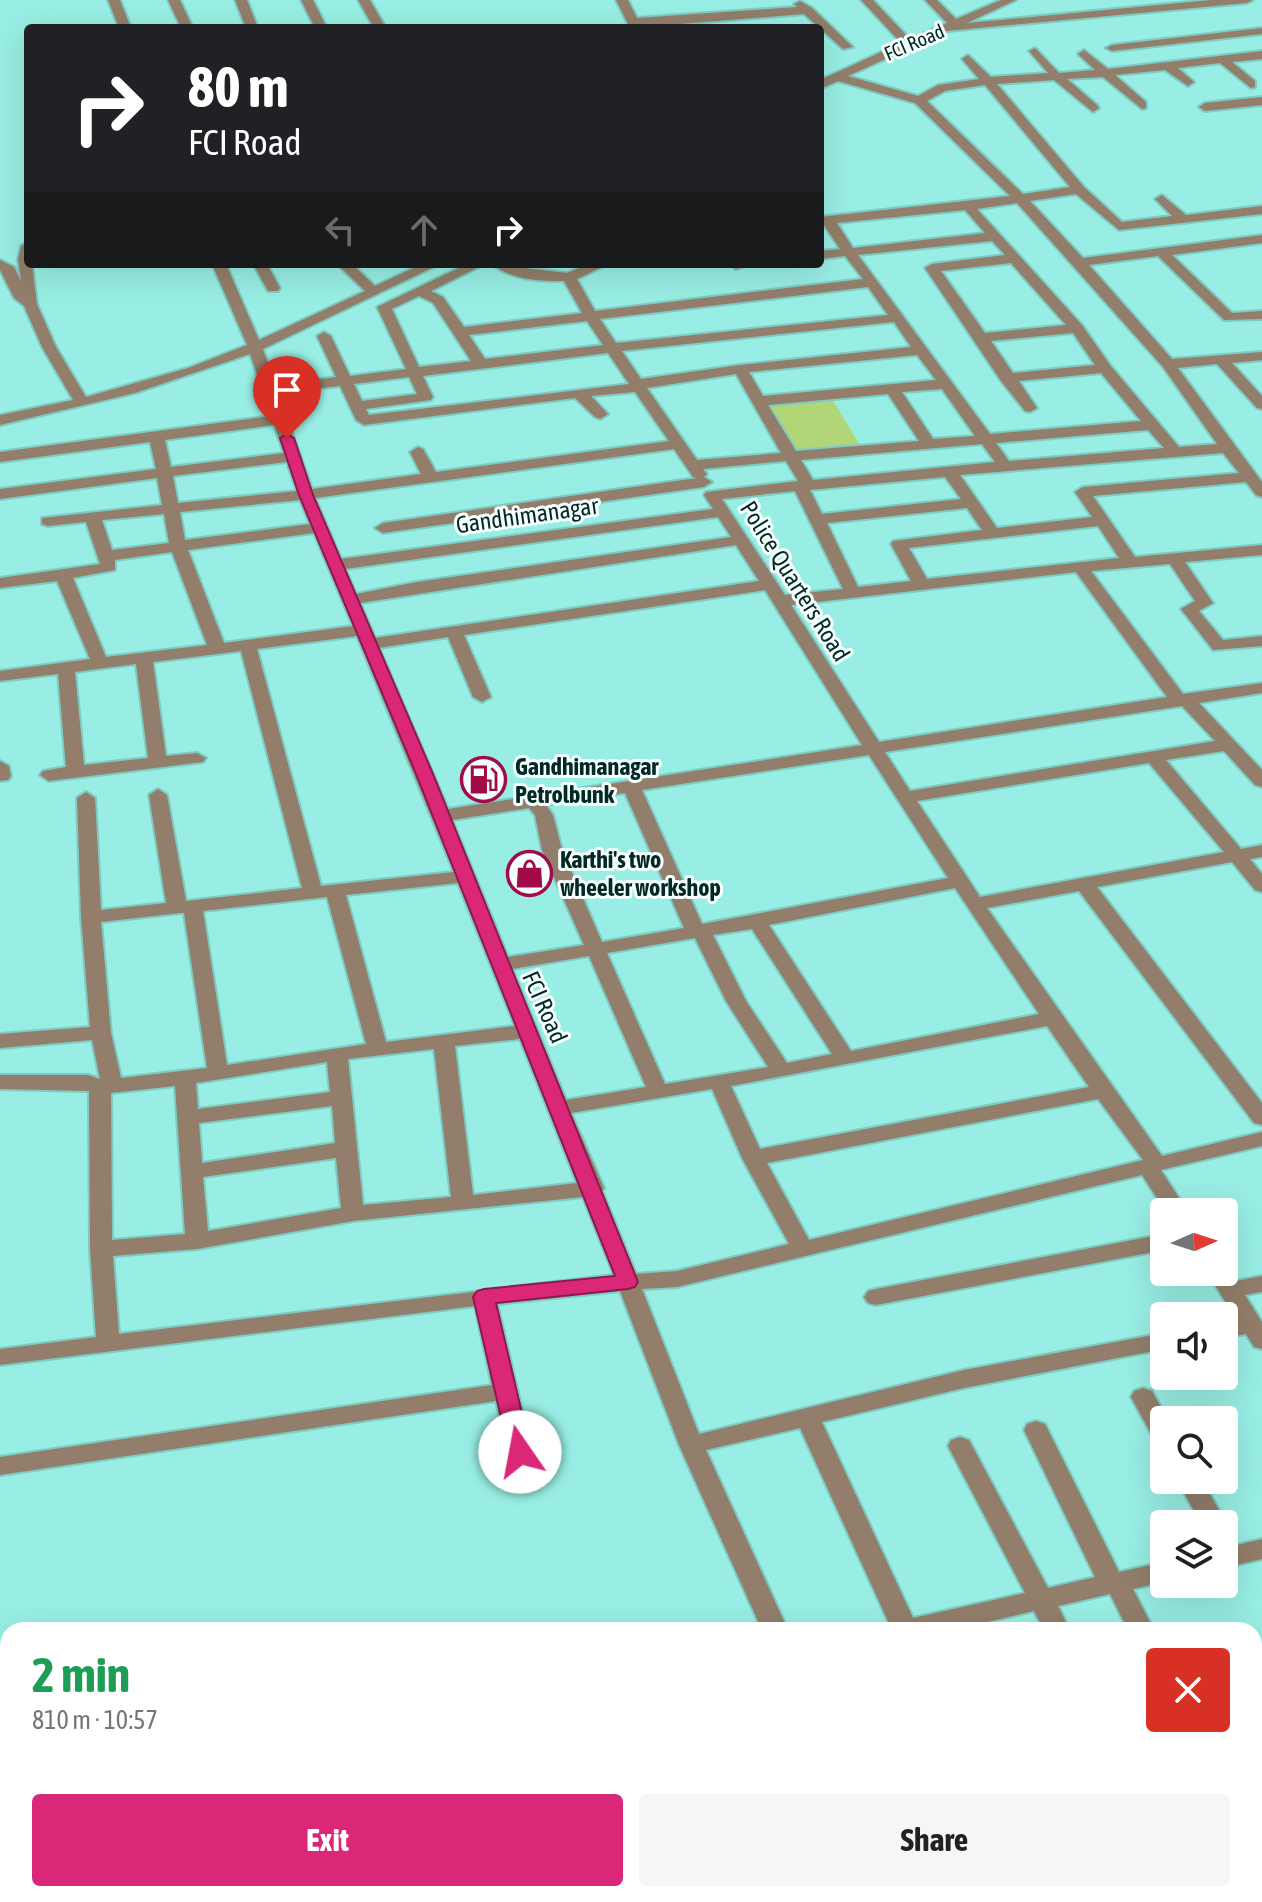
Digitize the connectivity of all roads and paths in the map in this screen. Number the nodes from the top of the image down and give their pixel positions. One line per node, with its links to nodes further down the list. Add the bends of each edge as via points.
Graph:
1 (114, 0): 13 (street)
2 (174, 0): 14 (street)
3 (241, 0): 15 (street)
4 (307, 0): 16 (street)
5 (364, 0): 17 (street)
6 (622, 0): 18 (street)
7 (867, 0): 24 (street)
8 (931, 0): 21 (street)
9 (1010, 0): 21 (street, FCI Road)
10 (1247, 0): 21 (street)
11 (798, 2): 12 (street)
12 (808, 10): 19 (street); 20 (street)
13 (123, 24)
14 (185, 24)
15 (250, 24)
16 (319, 24)
17 (378, 24)
18 (634, 24)
19 (646, 24)
20 (818, 24)
21 (950, 26): 24 (street, FCI Road)
22 (824, 31): 25 (street)
23 (1262, 31): 27 (street)
24 (909, 44): 33 (street, FCI Road)
25 (847, 47): 26 (street); 33 (street)
26 (833, 48)
27 (1112, 48)
28 (1035, 51): 36 (street)
29 (1084, 54): 35 (street)
30 (1262, 55): 32 (street)
31 (968, 59): 38 (street)
32 (1222, 59): 34 (street); 41 (street)
33 (862, 64): 37 (street, FCI Road)
34 (1168, 66): 35 (street); 39 (street)
35 (1106, 73): 36 (street); 44 (street)
36 (1056, 76): 38 (street); 46 (street)
37 (839, 77): 40 (street, FCI Road); 42 (street)
38 (988, 81): 42 (street, via 942,88); 47 (street)
39 (1188, 82)
40 (824, 83)
41 (1251, 84)
42 (919, 100): 48 (street)
43 (1262, 101): 45 (street)
44 (1142, 105)
45 (1205, 107)
46 (1093, 108)
47 (1079, 190): 48 (street); 52 (street, via 1119,226)
48 (1021, 198): 50 (street); 60 (street)
49 (1162, 199): 52 (street)
50 (968, 206): 53 (street); 54 (street)
51 (1262, 210): 52 (street)
52 (1183, 219)
53 (824, 221): 56 (street)
54 (998, 236): 56 (street); 59 (street)
55 (1262, 239): 57 (street)
56 (849, 252): 58 (street); 71 (street)
57 (1161, 252): 60 (street); 76 (street, via 1229,317)
58 (824, 255)
59 (1017, 258): 79 (street); 82 (street, via 932,268)
60 (1082, 262): 89 (street)
61 (0, 264): 75 (street)
62 (27, 268): 75 (street)
63 (221, 268): 83 (street, FCI Road)
64 (262, 268): 72 (street)
65 (347, 268): 74 (street)
66 (420, 268): 74 (street)
67 (469, 268): 73 (street)
68 (506, 268): 70 (street, via 538,277)
69 (591, 268): 70 (street)
70 (569, 277): 77 (street)
71 (872, 282): 77 (street); 78 (street)
72 (273, 288)
73 (420, 291): 74 (street); 80 (street, via 438,300)
74 (372, 299): 83 (street); 92 (street)
75 (30, 304): 103 (street)
76 (1262, 315)
77 (591, 317): 80 (street); 84 (street)
78 (896, 318): 84 (street); 85 (street)
79 (1077, 328): 82 (street); 90 (street)
80 (460, 332): 88 (street)
81 (324, 336): 94 (street)
82 (982, 338): 93 (street)
83 (255, 347): 100 (street, FCI Road); 103 (street, via 197,372)
84 (613, 348): 88 (street); 98 (street)
85 (920, 350): 91 (street); 96 (street)
86 (1262, 356): 87 (street)
87 (1222, 361): 89 (street); 97 (street)
88 (480, 363): 92 (street)
89 (1168, 364): 115 (street)
90 (1105, 368): 93 (street); 110 (street)
91 (740, 369): 98 (street); 102 (street)
92 (413, 372): 94 (street); 105 (street, via 426,397)
93 (1006, 378): 106 (street)
94 (348, 380): 100 (street); 105 (street)
95 (1262, 382): 97 (street)
96 (945, 384): 99 (street); 112 (street)
97 (1244, 384): 104 (street)
98 (639, 386): 101 (street); 114 (street)
99 (892, 389): 102 (street); 113 (street)
100 (269, 390): 109 (street, FCI Road)
101 (579, 393): 105 (street, via 364,420); 107 (street)
102 (759, 401): 118 (street)
103 (82, 403): 108 (street)
104 (1262, 405)
105 (358, 406)
106 (1030, 408)
107 (600, 414)
108 (0, 420)
109 (279, 420): 111 (street); 119 (street, FCI Road)
110 (1150, 425): 112 (street); 117 (street)
111 (157, 436): 120 (street); 125 (street)
112 (984, 438): 113 (street); 123 (street)
113 (928, 443): 118 (street)
114 (679, 444): 122 (street); 126 (street)
115 (1227, 448): 117 (street, Police Quarters Road); 127 (street)
116 (418, 452): 126 (street)
117 (1175, 452): 121 (street, Police Quarters Road)
118 (790, 455): 122 (street); 128 (street)
119 (294, 456): 125 (street); 133 (street, FCI Road)
120 (0, 457)
121 (1067, 460): 123 (street, Police Quarters Road); 130 (street)
122 (693, 465): 129 (street)
123 (1005, 466): 124 (street, Police Quarters Road)
124 (949, 471): 128 (street, Police Quarters Road); 134 (street)
125 (165, 472): 132 (street); 135 (street)
126 (431, 477): 133 (street)
127 (1248, 477): 130 (street); 131 (street)
128 (804, 485): 129 (street, Police Quarters Road); 139 (street)
129 (708, 489): 136 (street, Police Quarters Road); 143 (street)
130 (1083, 492): 141 (street)
131 (1262, 492)
132 (0, 494)
133 (306, 495): 135 (street); 142 (street, FCI Road)
134 (971, 503): 137 (street); 144 (street)
135 (172, 508): 138 (street); 147 (street)
136 (723, 512): 145 (street, Police Quarters Road); 152 (street, Gandhimanagar)
137 (881, 512): 139 (street); 146 (street)
138 (93, 518): 140 (street); 149 (street)
139 (817, 519): 158 (street)
140 (48, 521)
141 (1102, 521): 144 (street); 151 (street)
142 (321, 527): 147 (street); 152 (street, FCI Road)
143 (383, 528)
144 (992, 533): 146 (street)
145 (740, 540): 156 (street, Police Quarters Road); 159 (street)
146 (899, 544): 157 (street)
147 (178, 545): 149 (street); 165 (street)
148 (1262, 550): 150 (street)
149 (106, 556): 154 (street, via 109,567)
150 (1174, 558): 151 (street); 163 (street, via 1205,603 1189,609 1219,646)
151 (1130, 562): 153 (street)
152 (337, 565): 159 (street, FCI Road)
153 (1080, 567): 157 (street); 172 (street)
154 (63, 575): 155 (street); 167 (street)
155 (0, 583)
156 (768, 585): 160 (street, Police Quarters Road); 161 (street)
157 (922, 585): 158 (street)
158 (853, 593): 160 (street)
159 (350, 600): 162 (street, FCI Road)
160 (778, 601): 174 (street, Police Quarters Road)
161 (454, 631): 162 (street); 171 (street)
162 (367, 637): 164 (street); 186 (street, FCI Road)
163 (1262, 641)
164 (248, 646): 165 (street); 194 (street)
165 (218, 650): 166 (street)
166 (144, 660): 167 (street); 177 (street)
167 (101, 665): 168 (street)
168 (66, 670): 169 (street); 178 (street)
169 (0, 676)
170 (1262, 688): 172 (street)
171 (482, 697)
172 (1182, 700): 173 (street); 174 (street)
173 (1225, 745): 175 (street); 180 (street)
174 (874, 748): 181 (street); 183 (street, Police Quarters Road)
175 (1154, 757): 183 (street); 188 (street)
176 (197, 758): 177 (street)
177 (158, 763): 178 (street)
178 (76, 772): 179 (street)
179 (49, 775)
180 (1262, 781)
181 (631, 786): 185 (street); 199 (street)
182 (158, 795): 196 (street)
183 (905, 797): 190 (street, Police Quarters Road)
184 (86, 798): 197 (street)
185 (534, 801): 186 (street); 200 (street)
186 (441, 816): 189 (street, FCI Road)
187 (1262, 851): 188 (street)
188 (1238, 855): 191 (street); 192 (street)
189 (466, 876): 193 (street); 201 (street, FCI Road)
190 (960, 881): 195 (street, Police Quarters Road); 198 (street)
191 (1084, 884): 195 (street); 221 (street)
192 (1262, 886)
193 (335, 890): 194 (street); 207 (street)
194 (313, 893): 196 (street)
195 (976, 904): 202 (street, Police Quarters Road)
196 (185, 907): 197 (street); 211 (street)
197 (91, 917): 204 (street)
198 (757, 922): 199 (street); 209 (street)
199 (698, 931): 200 (street); 210 (street)
200 (596, 948): 201 (street); 217 (street)
201 (499, 965): 203 (street, FCI Road)
202 (1053, 1018): 209 (street); 216 (street, Police Quarters Road)
203 (529, 1031): 206 (street); 219 (street, FCI Road)
204 (101, 1033): 205 (street); 215 (street)
205 (0, 1041)
206 (444, 1042): 207 (street); 229 (street)
207 (378, 1050): 208 (street)
208 (337, 1054): 211 (street); 218 (street)
209 (846, 1059): 210 (street)
210 (781, 1071): 214 (street)
211 (218, 1073): 212 (street)
212 (185, 1078): 215 (street); 220 (street)
213 (0, 1082): 215 (street)
214 (719, 1082): 217 (street); 224 (street)
215 (106, 1086): 233 (street)
216 (1102, 1091): 224 (street); 225 (street, Police Quarters Road)
217 (659, 1093): 219 (street)
218 (341, 1098): 220 (street); 223 (street)
219 (560, 1108): 227 (street, FCI Road)
220 (188, 1117): 226 (street)
221 (1262, 1118)
222 (1262, 1139): 225 (street)
223 (346, 1149): 226 (street); 230 (street)
224 (753, 1158): 234 (street)
225 (1152, 1165): 228 (street, Police Quarters Road); 234 (street)
226 (191, 1172): 231 (street)
227 (593, 1188): 229 (street); 235 (street, FCI Road)
228 (1170, 1198)
229 (463, 1204): 230 (street)
230 (353, 1213): 231 (street)
231 (197, 1241): 233 (street)
232 (1150, 1245): 240 (street)
233 (101, 1249): 242 (street)
234 (803, 1249): 235 (street, via 677,1279)
235 (628, 1282): 239 (street); 250 (street, FCI Road)
236 (1238, 1282): 237 (street)
237 (1262, 1284)
238 (1227, 1286): 241 (street)
239 (484, 1297): 242 (street); 245 (street)
240 (876, 1297)
241 (1257, 1333)
242 (108, 1342): 244 (street)
243 (1150, 1344): 248 (street, via 964,1379)
244 (0, 1357)
245 (508, 1391): 252 (street); 253 (street)
246 (1143, 1397): 247 (street)
247 (1150, 1410)
248 (808, 1418): 250 (street); 260 (street)
249 (1036, 1430): 257 (street)
250 (691, 1445): 259 (street, FCI Road)
251 (960, 1446): 258 (street)
252 (520, 1452)
253 (0, 1466)
254 (1262, 1549): 255 (street)
255 (1238, 1551)
256 (1150, 1575): 257 (street)
257 (1114, 1583): 258 (street); 263 (street)
258 (1040, 1598): 261 (street); 262 (street)
259 (771, 1622)
260 (902, 1622)
261 (940, 1622)
262 (1053, 1622)
263 (1136, 1622)

